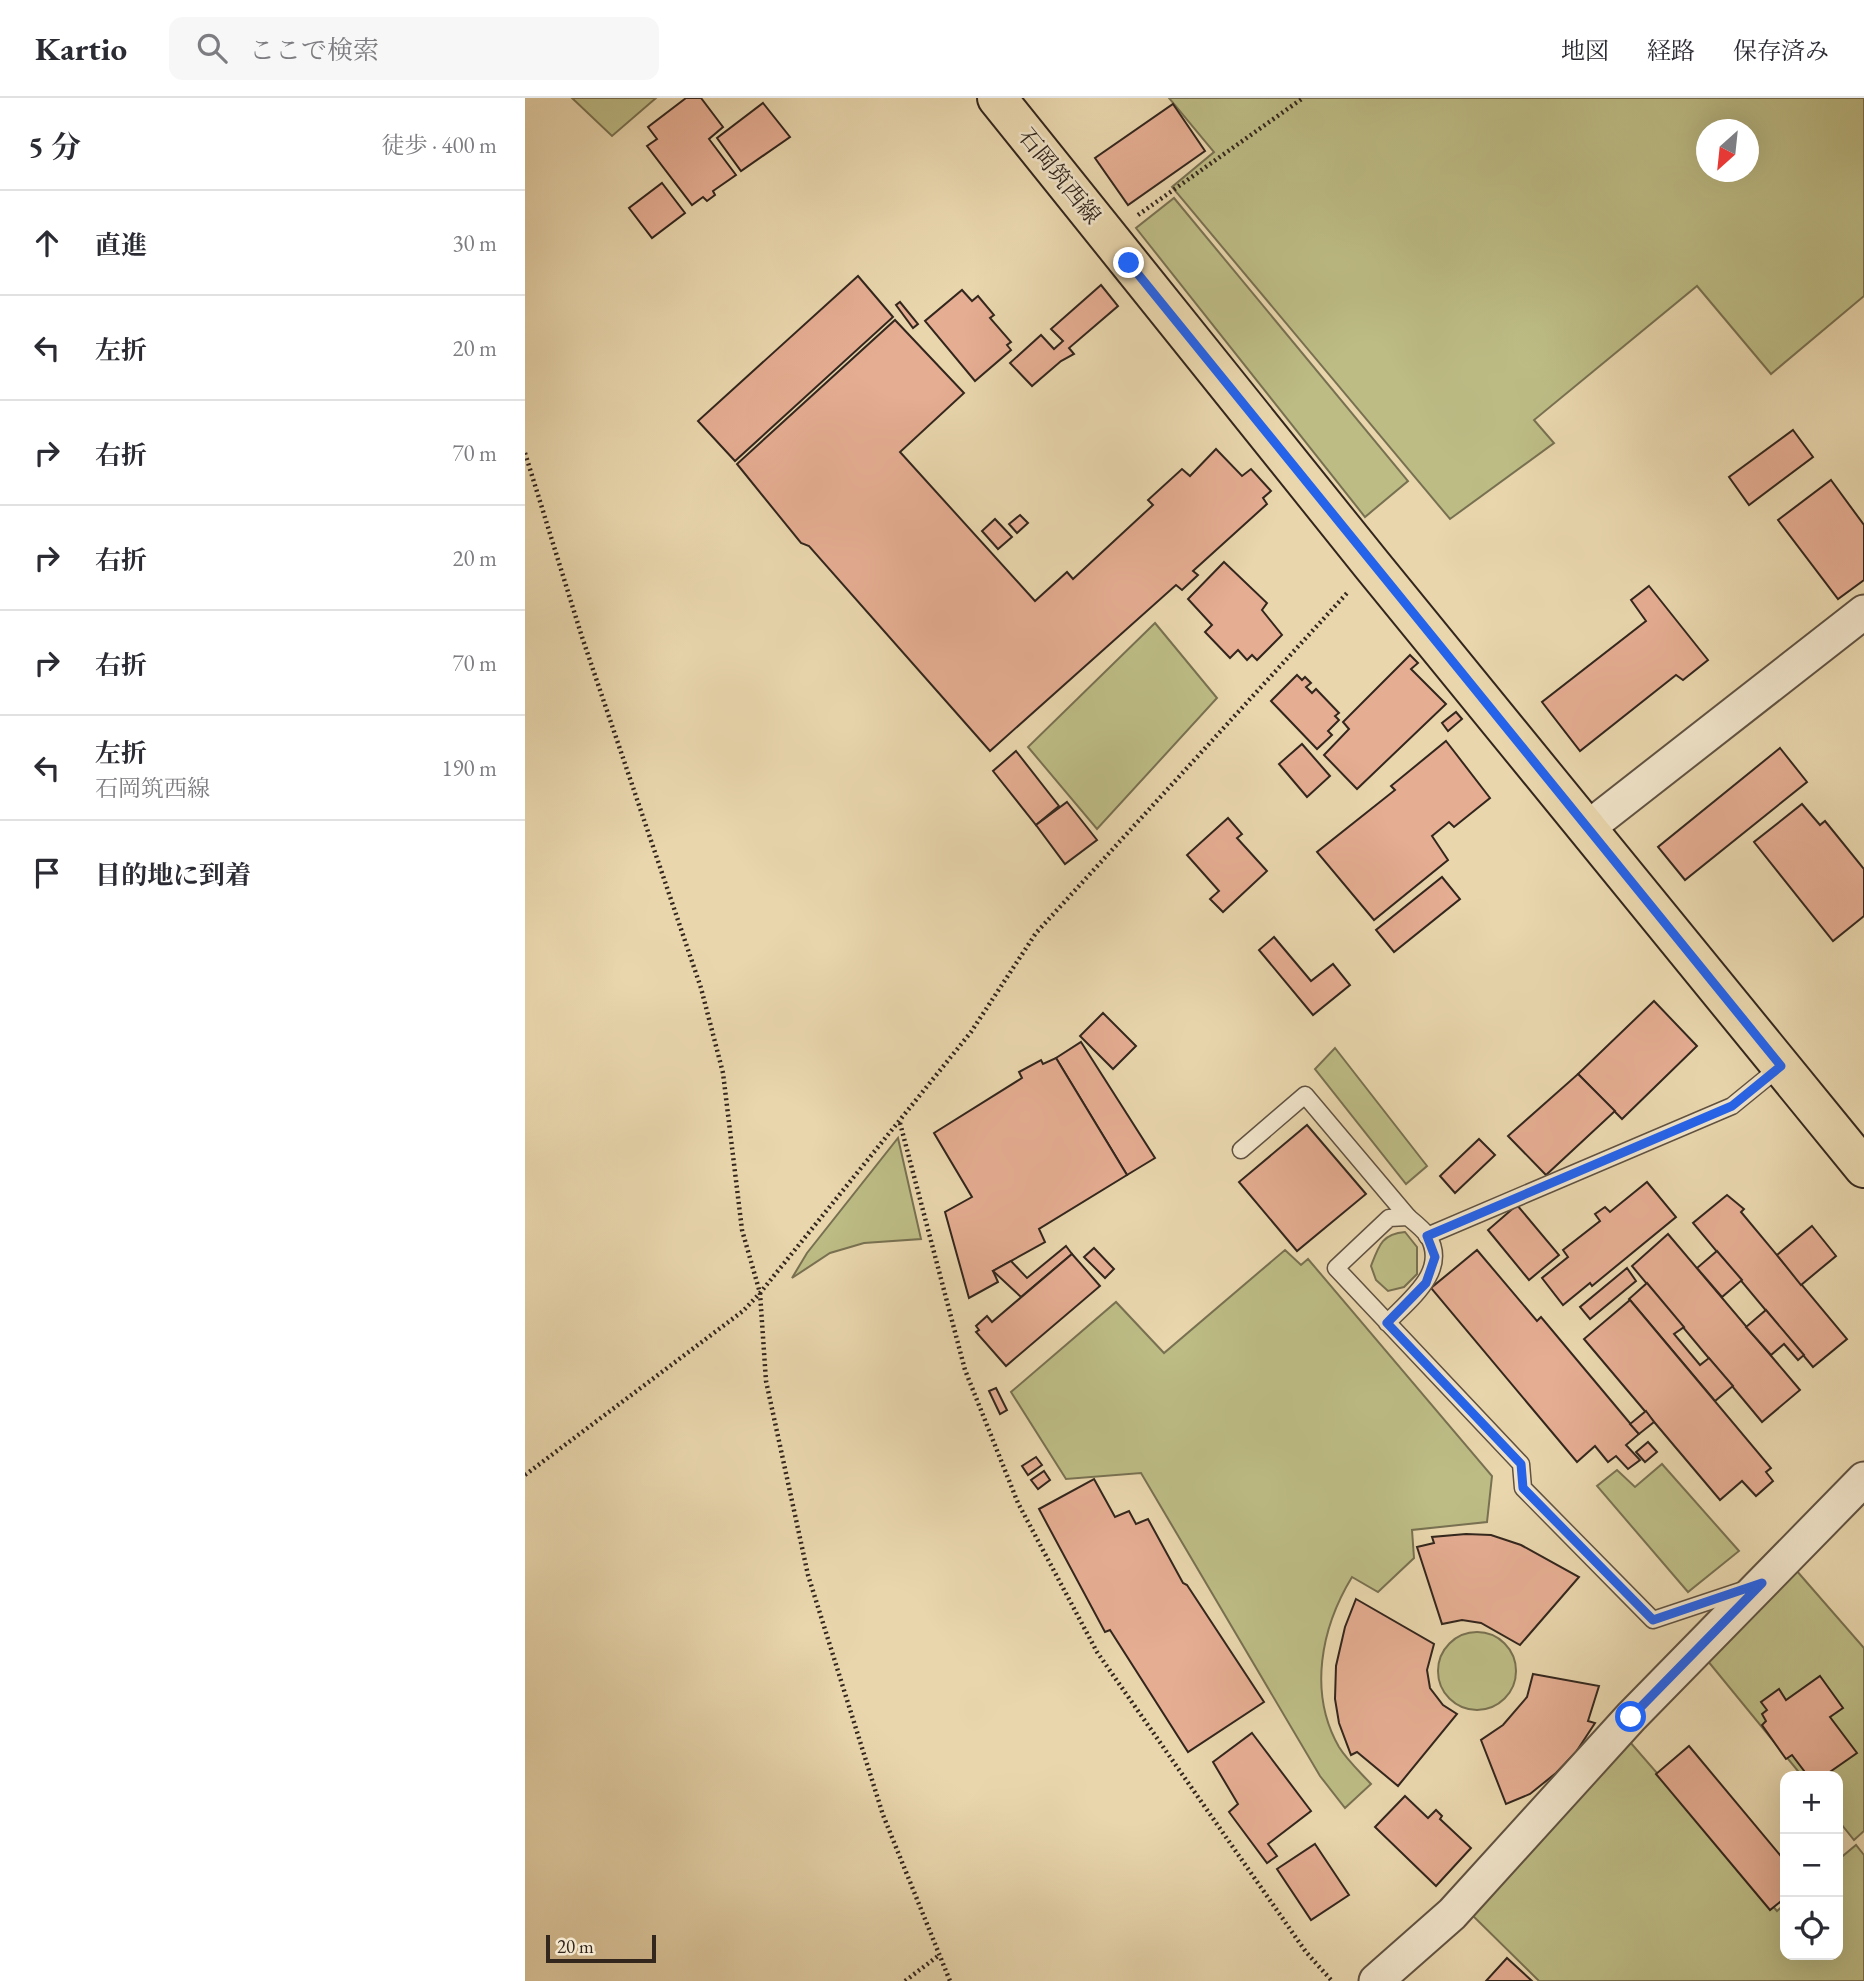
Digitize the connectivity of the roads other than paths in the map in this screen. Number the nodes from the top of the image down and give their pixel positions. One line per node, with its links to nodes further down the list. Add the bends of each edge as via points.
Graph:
1 (997, 98): 3 (main road, 石岡筑西線)
2 (1864, 612): 3 (street)
3 (1589, 827): 4 (main road, 石岡筑西線)
4 (1781, 1066): 6 (main road, 石岡筑西線); 8 (lane, via 1732,1106)
5 (1241, 1150): 7 (lane, via 1305,1095)
6 (1864, 1168)
7 (1408, 1217): 8 (lane); 9 (lane, via 1389,1218 1336,1268)
8 (1427, 1236): 9 (lane, via 1435,1257 1426,1283)
9 (1387, 1323): 11 (lane, via 1521,1464 1523,1488 1653,1620)
10 (1864, 1479): 11 (street)
11 (1762, 1583): 12 (street, via 1631,1717 1452,1914)
12 (1376, 1981)

